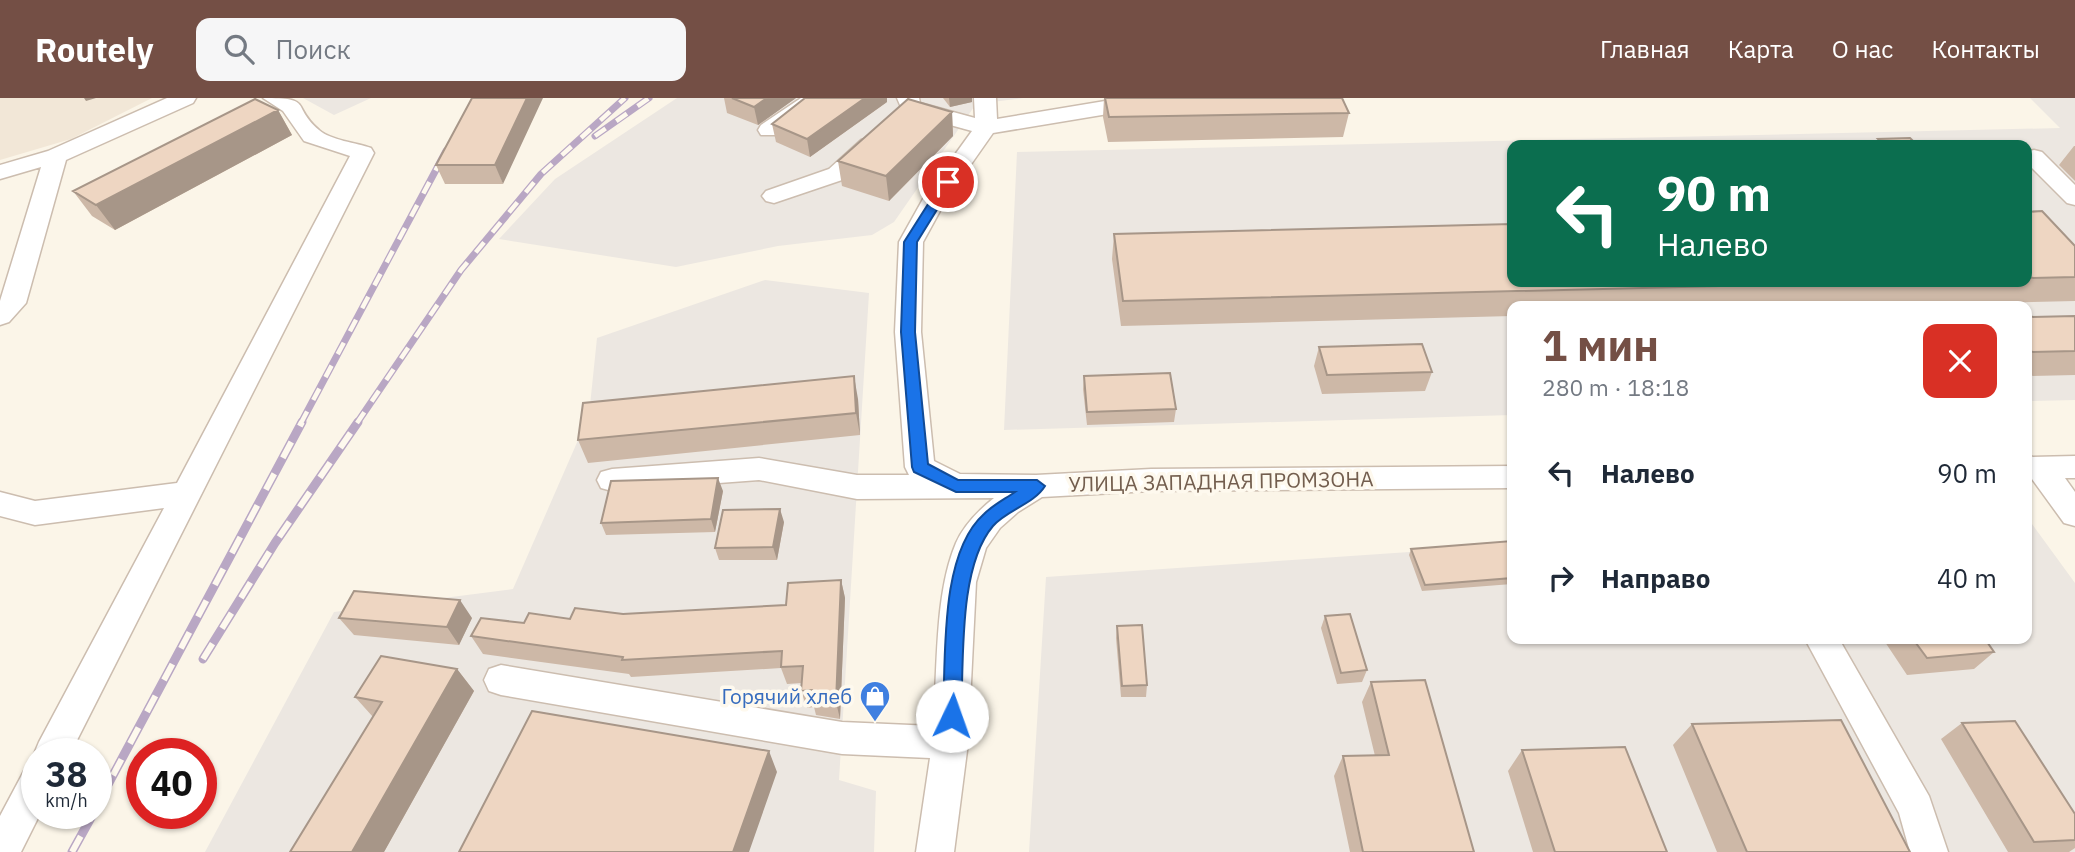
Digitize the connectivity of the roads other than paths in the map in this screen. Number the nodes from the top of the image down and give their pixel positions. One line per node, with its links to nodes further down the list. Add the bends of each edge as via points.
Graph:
1 (185, 98): 9 (street)
2 (274, 98): 21 (street, via 291,106 312,136 363,153)
3 (815, 98): 8 (street)
4 (985, 98): 7 (street)
5 (1204, 98): 7 (street, via 1132,103)
6 (909, 103): 7 (street); 12 (street, via 837,174)
7 (986, 128): 19 (street, via 911,242 908,332 920,467)
8 (769, 130)
9 (56, 156): 11 (street); 14 (street, via 13,303)
10 (2034, 156): 13 (street)
11 (0, 172)
12 (774, 196)
13 (2075, 198)
14 (0, 316)
15 (2075, 467): 16 (street)
16 (2033, 468): 23 (street)
17 (1507, 477): 20 (street, УЛИЦА ЗАПАДНАЯ ПРОМЗОНА, via 1151,480)
18 (612, 480): 19 (street, УЛИЦА ЗАПАДНАЯ ПРОМЗОНА, via 759,469 857,487)
19 (956, 486): 20 (street, УЛИЦА ЗАПАДНАЯ ПРОМЗОНА)
20 (1037, 486): 27 (street, via 989,519 971,544 960,582)
21 (187, 493): 22 (street, via 35,513); 26 (street)
22 (0, 504)
23 (2075, 514)
24 (1825, 644): 31 (street, via 1916,808)
25 (501, 680): 27 (street, via 842,738)
26 (60, 738)
27 (950, 743): 30 (street)
28 (21, 814): 29 (street)
29 (1, 852)
30 (935, 852)
31 (1929, 852)

